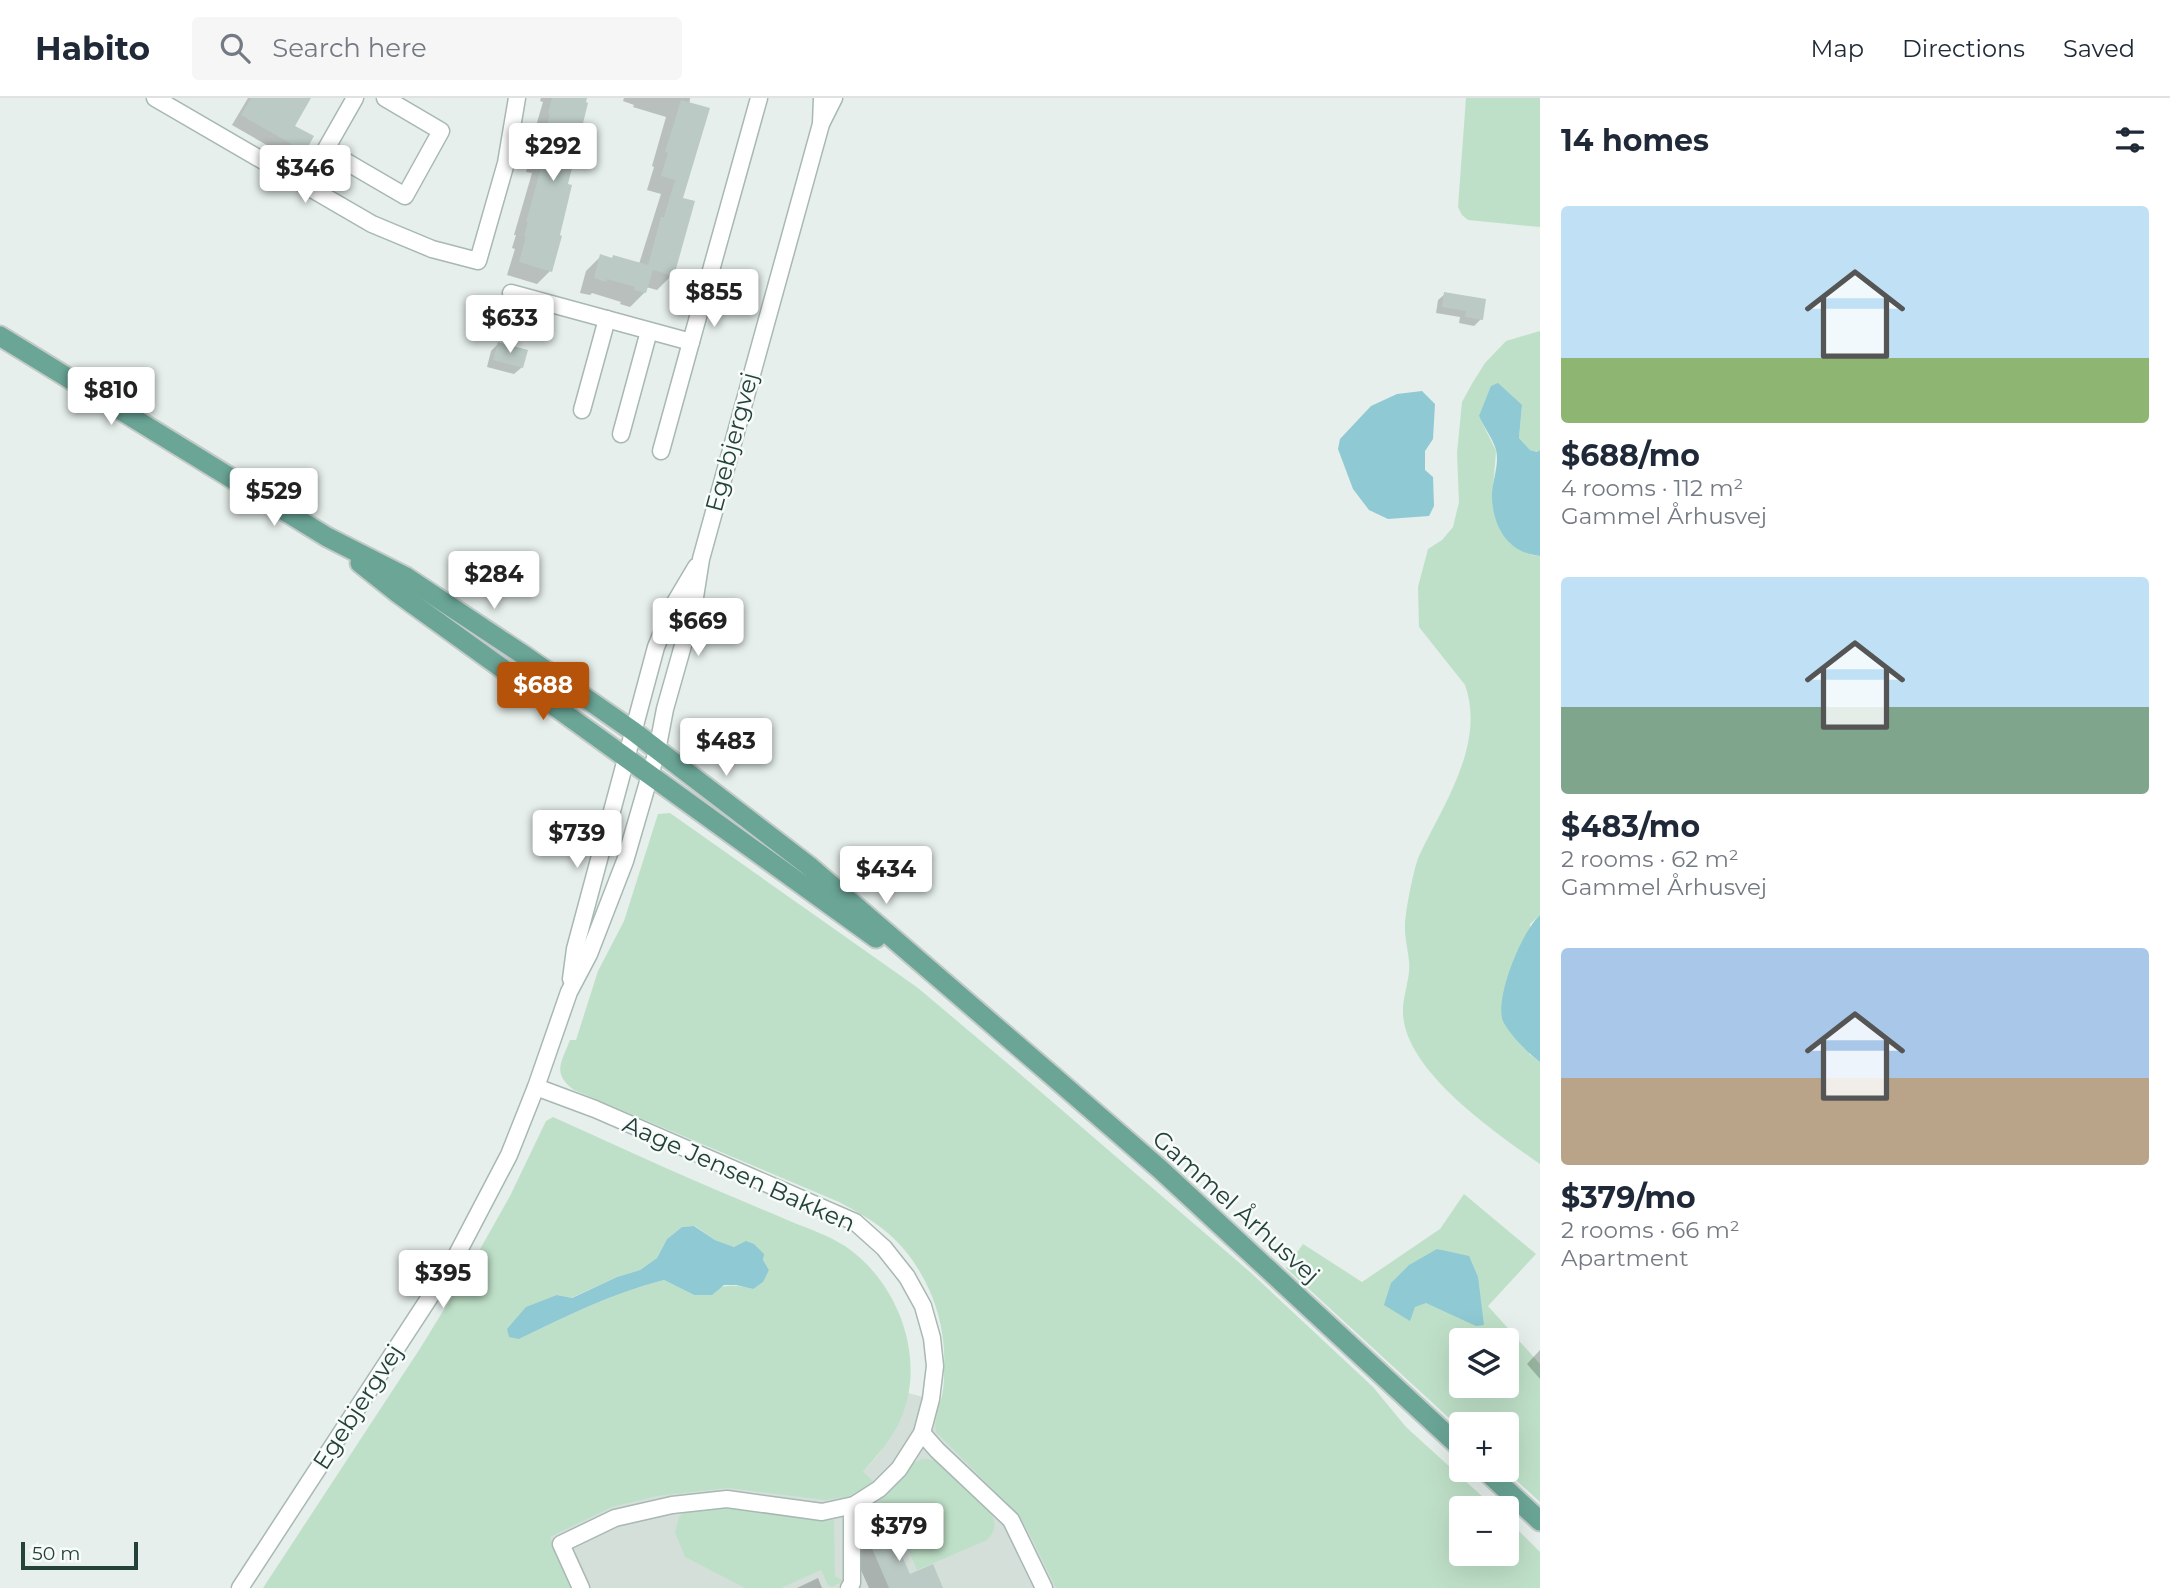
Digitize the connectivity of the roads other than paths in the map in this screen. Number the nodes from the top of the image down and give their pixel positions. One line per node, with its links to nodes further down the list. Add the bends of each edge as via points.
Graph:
1 (155, 98): 10 (street)
2 (355, 98): 9 (street)
3 (385, 98): 9 (street, via 441,131 405,196)
4 (517, 98): 10 (street, via 506,163 478,261 432,249 372,224)
5 (759, 98): 15 (street)
6 (822, 98): 8 (street, Egebjergvej)
7 (834, 98): 8 (street, Egebjergvej)
8 (821, 124): 20 (street, Egebjergvej)
9 (326, 150): 10 (street)
10 (306, 184)
11 (512, 293): 12 (street)
12 (607, 319): 13 (street); 16 (street)
13 (649, 331): 15 (street); 17 (street)
14 (0, 336): 19 (main road, Gammel Århusvej)
15 (691, 342): 18 (street)
16 (582, 411)
17 (621, 433)
18 (661, 451)
19 (327, 537): 21 (main road, Gammel Århusvej, via 406,577); 23 (main road, Gammel Århusvej)
20 (701, 559): 21 (street, Egebjergvej, via 674,604 656,647); 22 (street, Egebjergvej, via 693,610)
21 (633, 732): 22 (main road, Gammel Århusvej); 23 (street, Egebjergvej)
22 (657, 751): 24 (street, Egebjergvej); 26 (main road, Gammel Århusvej, via 809,866)
23 (626, 757): 24 (main road, Gammel Århusvej); 25 (street, Egebjergvej, via 575,949)
24 (650, 774): 25 (street, Egebjergvej, via 625,861); 26 (main road, Gammel Århusvej)
25 (569, 992): 27 (street, Egebjergvej)
26 (973, 1009): 29 (main road, Gammel Århusvej, via 1161,1170)
27 (536, 1087): 28 (street, Aage Jensen Bakken, via 855,1222 884,1248 923,1306 935,1366); 33 (street, Egebjergvej, via 509,1155 454,1260)
28 (922, 1433): 31 (street, Aage Jensen Bakken, via 879,1489); 36 (street, via 1011,1520)
29 (1449, 1437)
30 (1498, 1482): 32 (main road)
31 (853, 1505): 34 (street, Aage Jensen Bakken, via 822,1512 727,1499 615,1518 561,1544); 35 (street)
32 (1540, 1521)
33 (240, 1588)
34 (581, 1588)
35 (849, 1588)
36 (1044, 1588)

